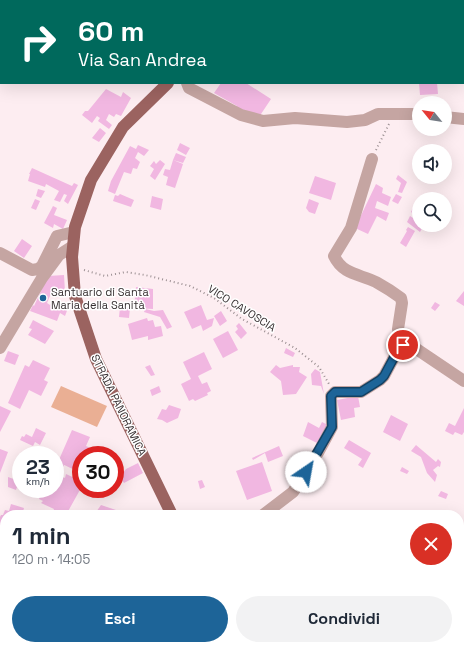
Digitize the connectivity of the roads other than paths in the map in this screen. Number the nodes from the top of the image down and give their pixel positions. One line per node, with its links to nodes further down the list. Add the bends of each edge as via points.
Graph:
1 (167, 84): 7 (main road, STRADA PANORAMICA, via 123,127 91,180)
2 (188, 85): 3 (street, via 241,115 264,121 295,118 348,122 365,120 378,114)
3 (412, 114)
4 (452, 118): 5 (street)
5 (464, 119)
6 (372, 159): 10 (street, via 351,228 334,256 344,269 375,281 401,298 398,329)
7 (74, 232): 8 (main road, STRADA PANORAMICA); 9 (street, via 57,236 38,269 32,270)
8 (73, 246): 11 (street, via 59,255 42,278); 13 (main road, STRADA PANORAMICA, via 75,296 96,359)
9 (0, 253)
10 (403, 345): 12 (street, via 414,348); 14 (street, via 380,380 361,392 333,394 330,402 332,427 293,492)
11 (0, 348)
12 (464, 381)
13 (170, 510)
14 (270, 510)

